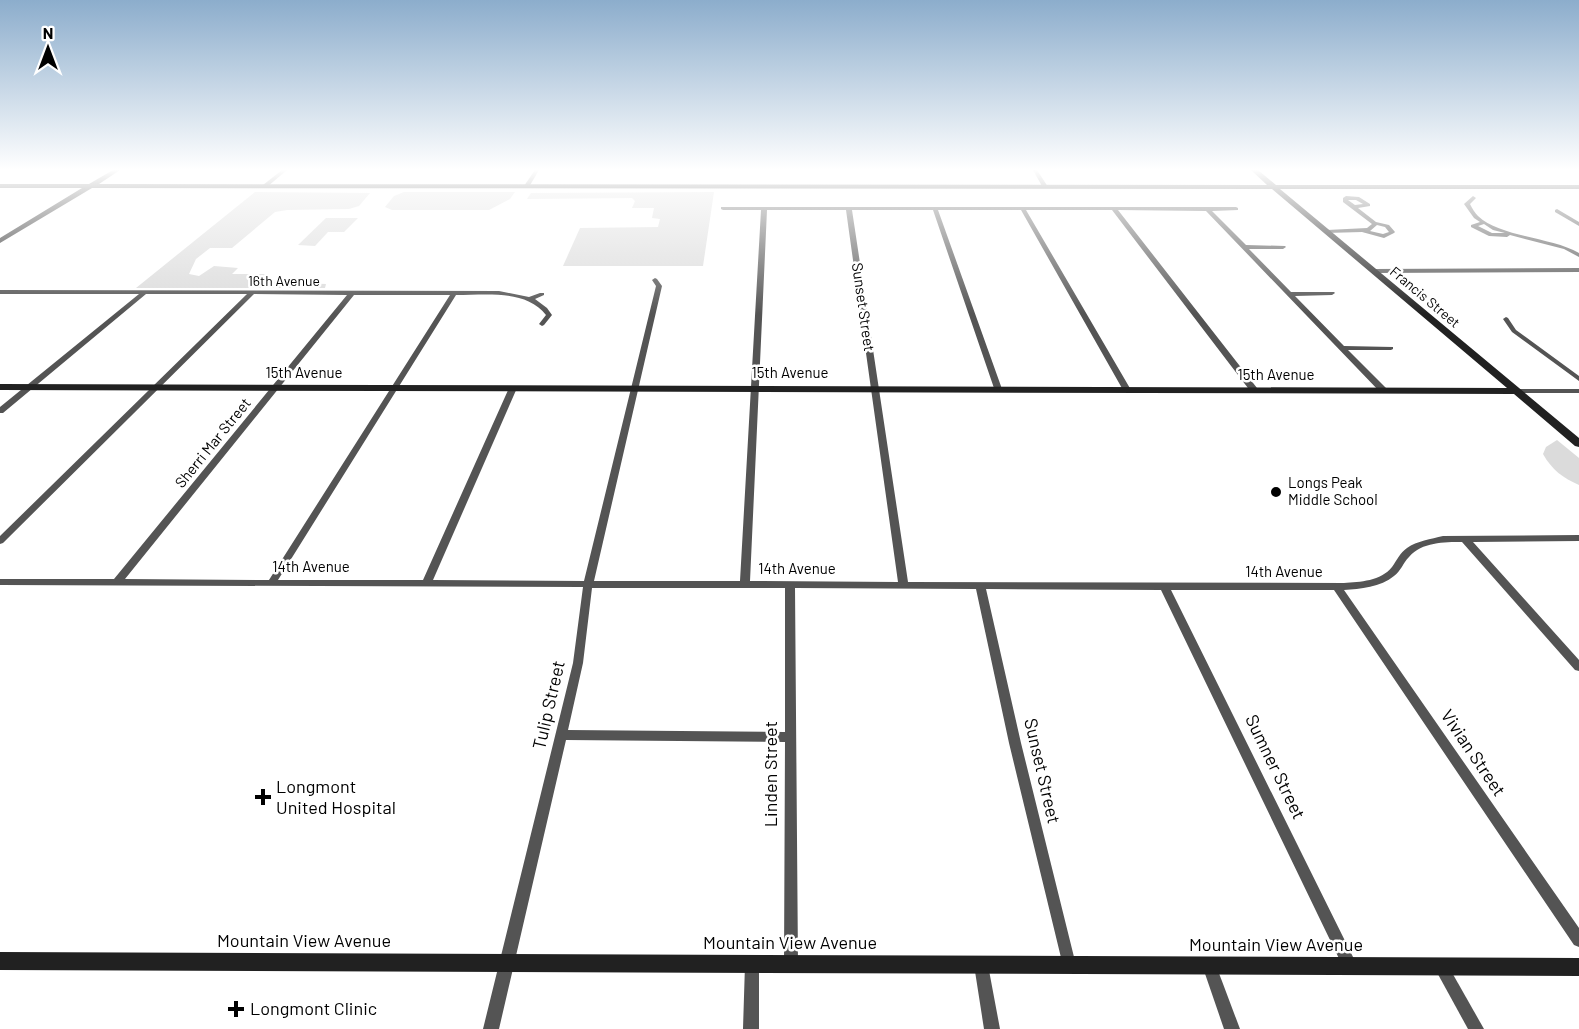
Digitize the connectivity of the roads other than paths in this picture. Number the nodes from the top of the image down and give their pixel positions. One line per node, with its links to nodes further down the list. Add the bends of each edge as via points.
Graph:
1 (39, 218): 16 (street)
2 (763, 218): 44 (street)
3 (850, 218): 45 (street, Sunset Street)
4 (938, 218): 46 (street)
5 (1028, 218): 47 (street)
6 (1121, 218): 48 (street)
7 (1216, 218): 17 (street)
8 (1310, 218): 13 (street, Francis Street)
9 (1368, 218): 11 (street)
10 (1478, 218): 12 (street)
11 (1374, 223): 14 (street); 14 (street, via 1387,226 1392,232 1384,236)
12 (1482, 223): 15 (street); 15 (street, via 1473,226 1491,235)
13 (1327, 232): 14 (street); 21 (street, Francis Street)
14 (1365, 232)
15 (1509, 234): 19 (street)
16 (0, 242)
17 (1244, 247): 18 (street); 30 (street)
18 (1283, 248)
19 (1579, 255)
20 (1579, 270): 21 (street)
21 (1373, 271): 50 (street, Francis Street)
22 (655, 280): 43 (street, Tulip Street, via 659,286)
23 (0, 292): 24 (street, 16th Avenue)
24 (144, 292): 25 (street, 16th Avenue); 38 (street)
25 (252, 293): 26 (street, 16th Avenue); 39 (street)
26 (352, 293): 27 (street, 16th Avenue); 40 (street, Sherri Mar Street)
27 (454, 293): 31 (street, 16th Avenue, via 499,293); 41 (street)
28 (1332, 293): 30 (street)
29 (542, 294): 31 (street)
30 (1290, 294): 34 (street)
31 (531, 299): 33 (street, via 543,305 549,315)
32 (1506, 319): 36 (street, via 1514,331)
33 (542, 324)
34 (1343, 348): 35 (street); 49 (street)
35 (1391, 348)
36 (1579, 379)
37 (0, 387): 38 (street, 15th Avenue)
38 (29, 387): 39 (street, 15th Avenue); 52 (street)
39 (156, 387): 40 (street, 15th Avenue); 56 (street)
40 (275, 388): 41 (street, 15th Avenue); 58 (street, Sherri Mar Street)
41 (395, 388): 42 (street, 15th Avenue); 59 (street)
42 (513, 388): 43 (street, 15th Avenue); 60 (street)
43 (634, 388): 44 (street, 15th Avenue); 61 (street, Tulip Street)
44 (755, 388): 45 (street, 15th Avenue); 62 (street)
45 (875, 388): 46 (street, 15th Avenue); 64 (street, Sunset Street)
46 (999, 389): 47 (street, 15th Avenue)
47 (1127, 390): 48 (street, 15th Avenue)
48 (1254, 390): 49 (street, 15th Avenue)
49 (1384, 391): 50 (street, 15th Avenue)
50 (1516, 391): 51 (street, 15th Avenue); 53 (street, Francis Street)
51 (1579, 391)
52 (0, 411)
53 (1579, 444)
54 (1464, 538): 55 (street, 14th Avenue); 67 (street, 14th Avenue, via 1423,544 1379,580); 68 (street)
55 (1579, 538)
56 (0, 541)
57 (0, 582): 58 (street, 14th Avenue)
58 (117, 582): 59 (street, 14th Avenue)
59 (272, 582): 60 (street, 14th Avenue)
60 (427, 583): 61 (street, 14th Avenue)
61 (588, 584): 62 (street, 14th Avenue); 69 (street, Tulip Street, via 578,663)
62 (745, 584): 63 (street, 14th Avenue)
63 (790, 584): 64 (street, 14th Avenue); 70 (street, Linden Street)
64 (903, 584): 65 (street, 14th Avenue)
65 (980, 585): 66 (street, 14th Avenue); 77 (street, Sunset Street)
66 (1164, 586): 67 (street, 14th Avenue); 79 (street, Sumner Street)
67 (1337, 587): 71 (street, Vivian Street)
68 (1579, 668)
69 (561, 735): 70 (street); 73 (street, Tulip Street)
70 (791, 737): 75 (street, Linden Street)
71 (1579, 940)
72 (0, 960): 73 (street, Mountain View Avenue)
73 (506, 963): 74 (street, Mountain View Avenue); 82 (street, Tulip Street)
74 (752, 964): 75 (street, Mountain View Avenue); 83 (street)
75 (791, 964): 76 (street, Mountain View Avenue)
76 (981, 964): 77 (street, Mountain View Avenue); 84 (street)
77 (1069, 965): 78 (street, Mountain View Avenue)
78 (1209, 965): 79 (street, Mountain View Avenue); 85 (street)
79 (1350, 966): 80 (street, Mountain View Avenue)
80 (1441, 967): 81 (street, Mountain View Avenue); 86 (street)
81 (1579, 967)
82 (491, 1029)
83 (751, 1029)
84 (992, 1029)
85 (1232, 1029)
86 (1476, 1029)

